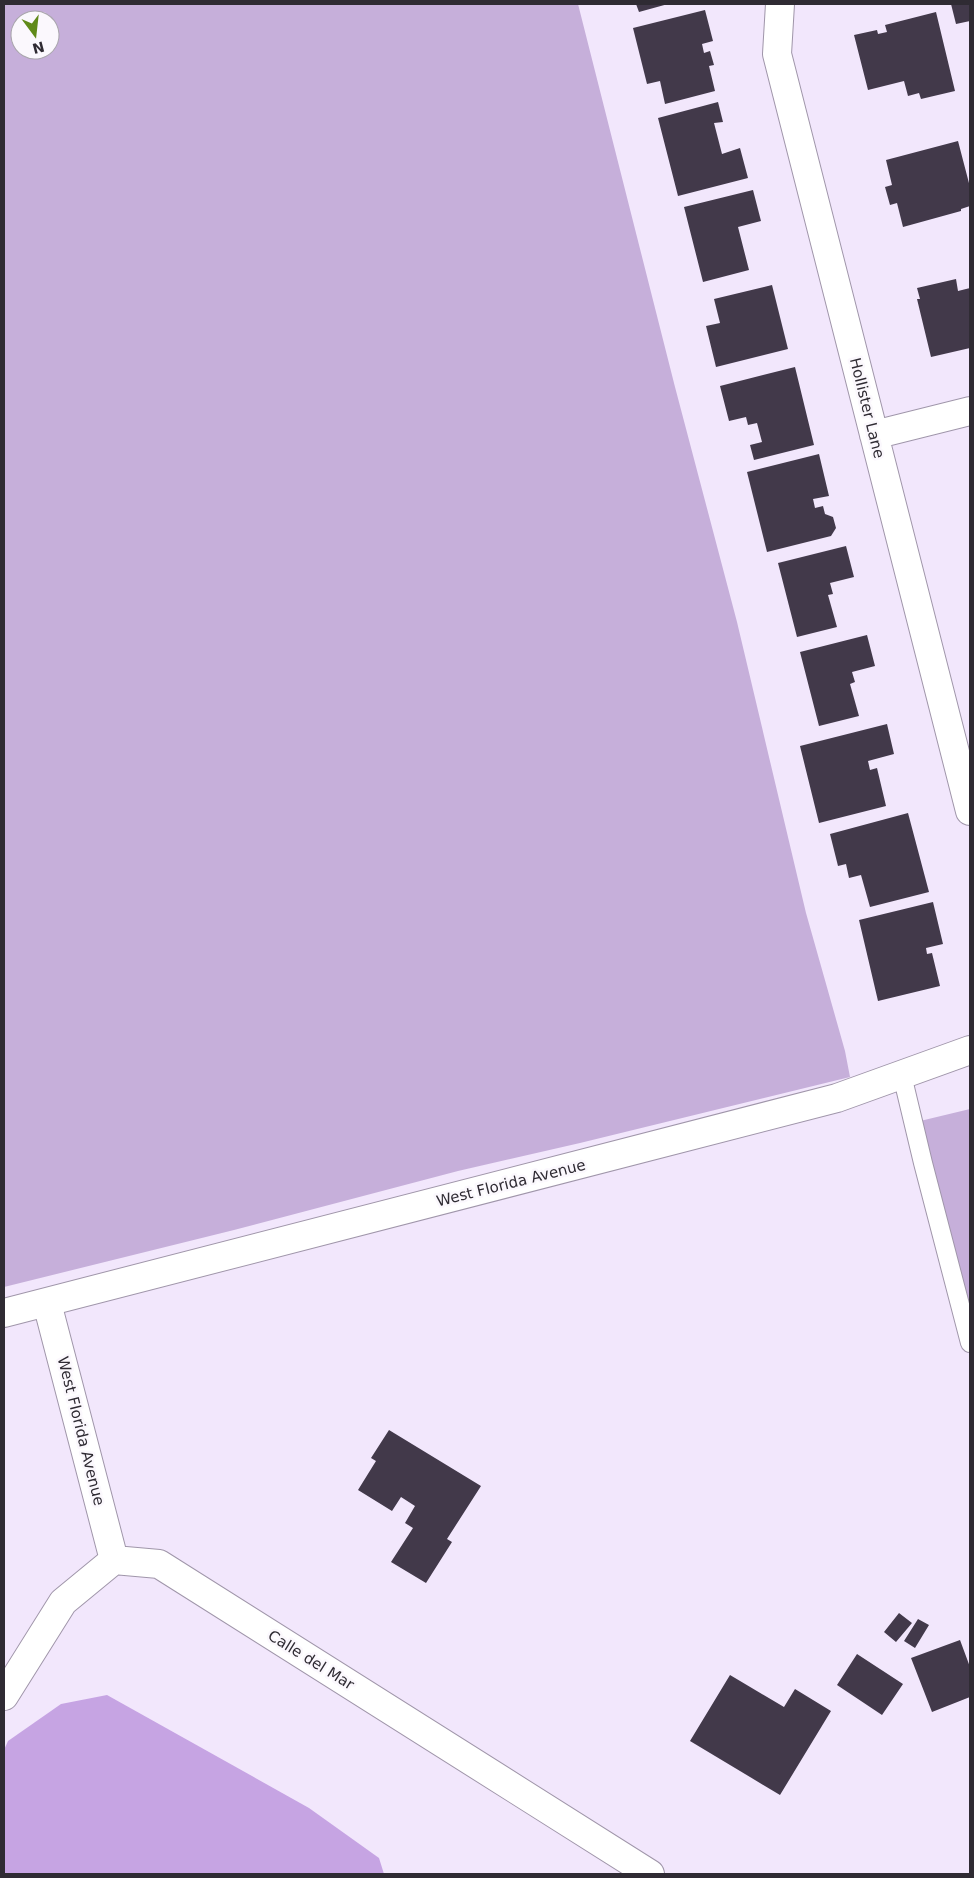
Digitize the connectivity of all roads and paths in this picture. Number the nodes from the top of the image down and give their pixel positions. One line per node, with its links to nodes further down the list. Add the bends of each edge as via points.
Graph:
1 (780, 4): 3 (street, Hollister Lane, via 777,54)
2 (970, 411): 3 (street)
3 (874, 435): 4 (street, Hollister Lane)
4 (970, 807)
5 (970, 1050): 6 (street, West Florida Avenue)
6 (902, 1075): 7 (street, West Florida Avenue, via 837,1098); 9 (lane)
7 (47, 1303): 8 (street, West Florida Avenue); 10 (street, West Florida Avenue)
8 (4, 1313)
9 (970, 1343)
10 (114, 1560): 11 (street, via 64,1602); 12 (street, Calle del Mar, via 159,1564)
11 (4, 1696)
12 (650, 1874)

